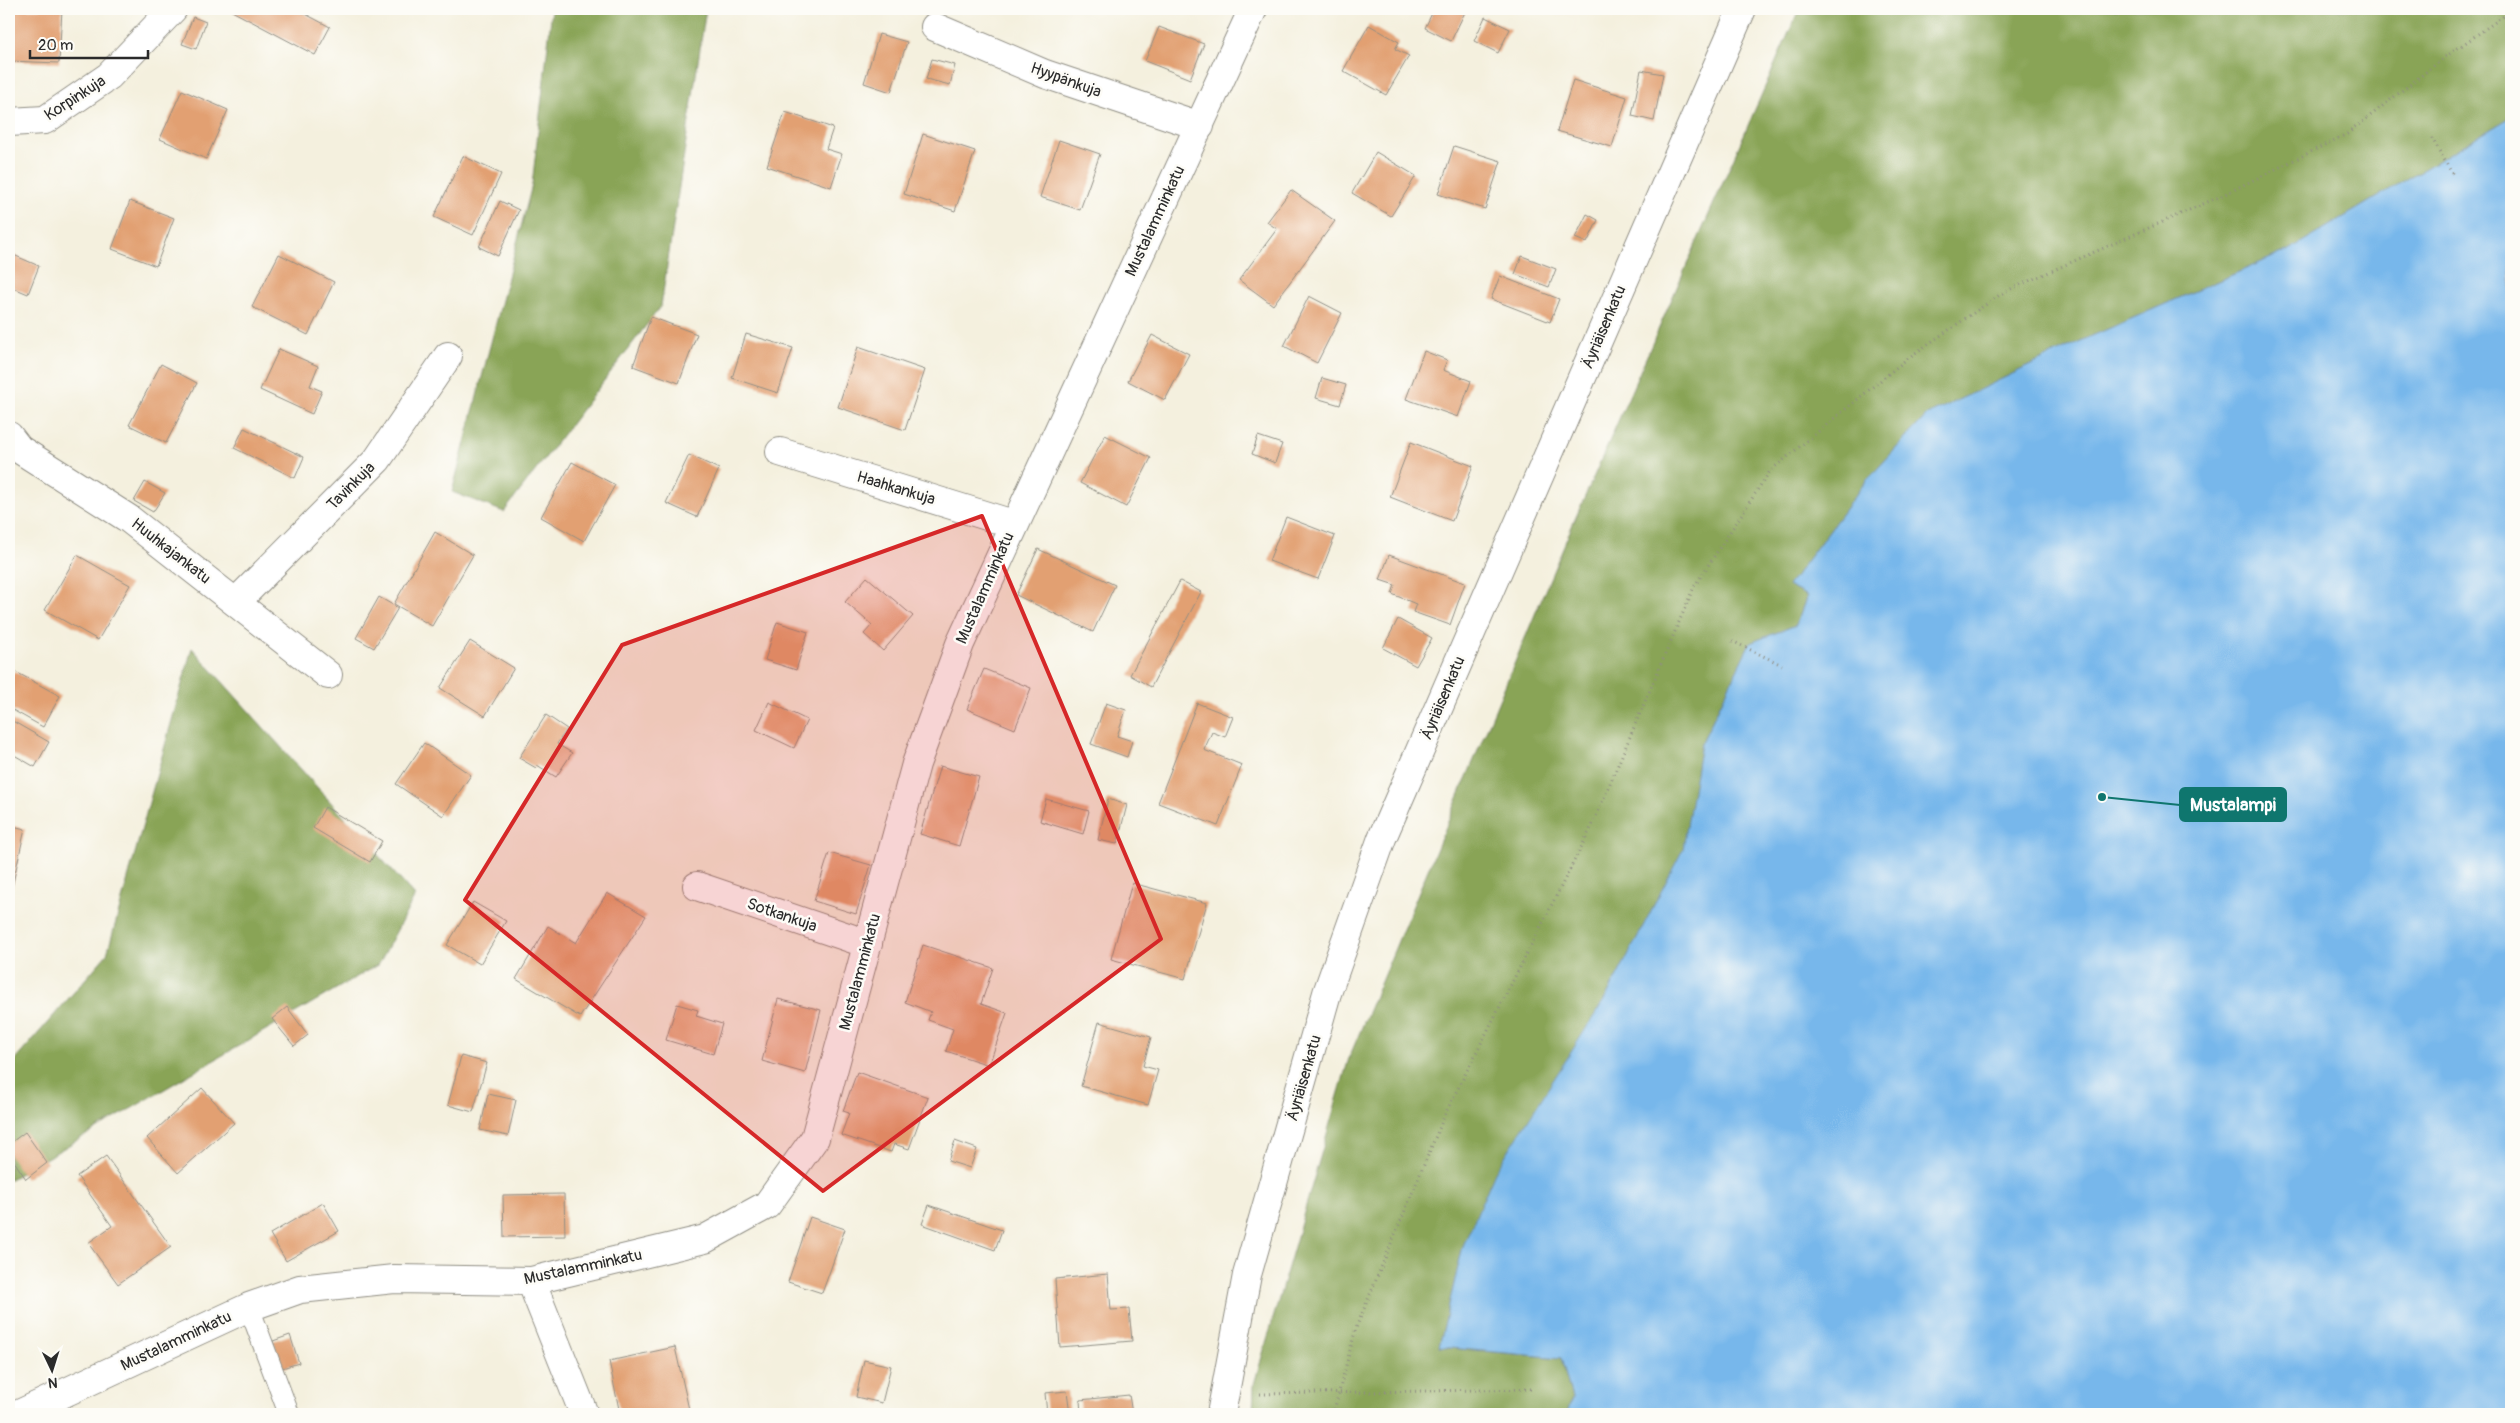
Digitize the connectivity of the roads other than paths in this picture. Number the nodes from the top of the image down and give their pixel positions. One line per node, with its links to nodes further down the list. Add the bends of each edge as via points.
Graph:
1 (173, 9): 5 (street, Korpinkuja, via 109,76 45,120)
2 (1253, 9): 6 (street, Mustalamminkatu)
3 (1742, 9): 17 (street, Äyriäisenkatu, via 1382,838 1327,993 1247,1275)
4 (935, 27): 6 (street, Hyypänkuja, via 1045,74)
5 (9, 122)
6 (1200, 126): 10 (street, Mustalamminkatu)
7 (448, 356): 11 (street, Tavinkuja, via 377,460)
8 (12, 448): 11 (street, Huuhkajankatu, via 129,519)
9 (780, 452): 10 (street, Haahkankuja)
10 (1013, 524): 14 (street, Mustalamminkatu, via 960,644 916,764)
11 (236, 602): 12 (street, Huuhkajankatu)
12 (328, 674)
13 (697, 886): 14 (street, Sotkankuja)
14 (868, 944): 15 (street, Mustalamminkatu, via 815,1138 767,1205 706,1239)
15 (531, 1281): 16 (street, Mustalamminkatu, via 394,1279 300,1289); 20 (street)
16 (249, 1307): 18 (street, Mustalamminkatu); 19 (lane)
17 (1223, 1404)
18 (19, 1414)
19 (289, 1414)
20 (584, 1414)

